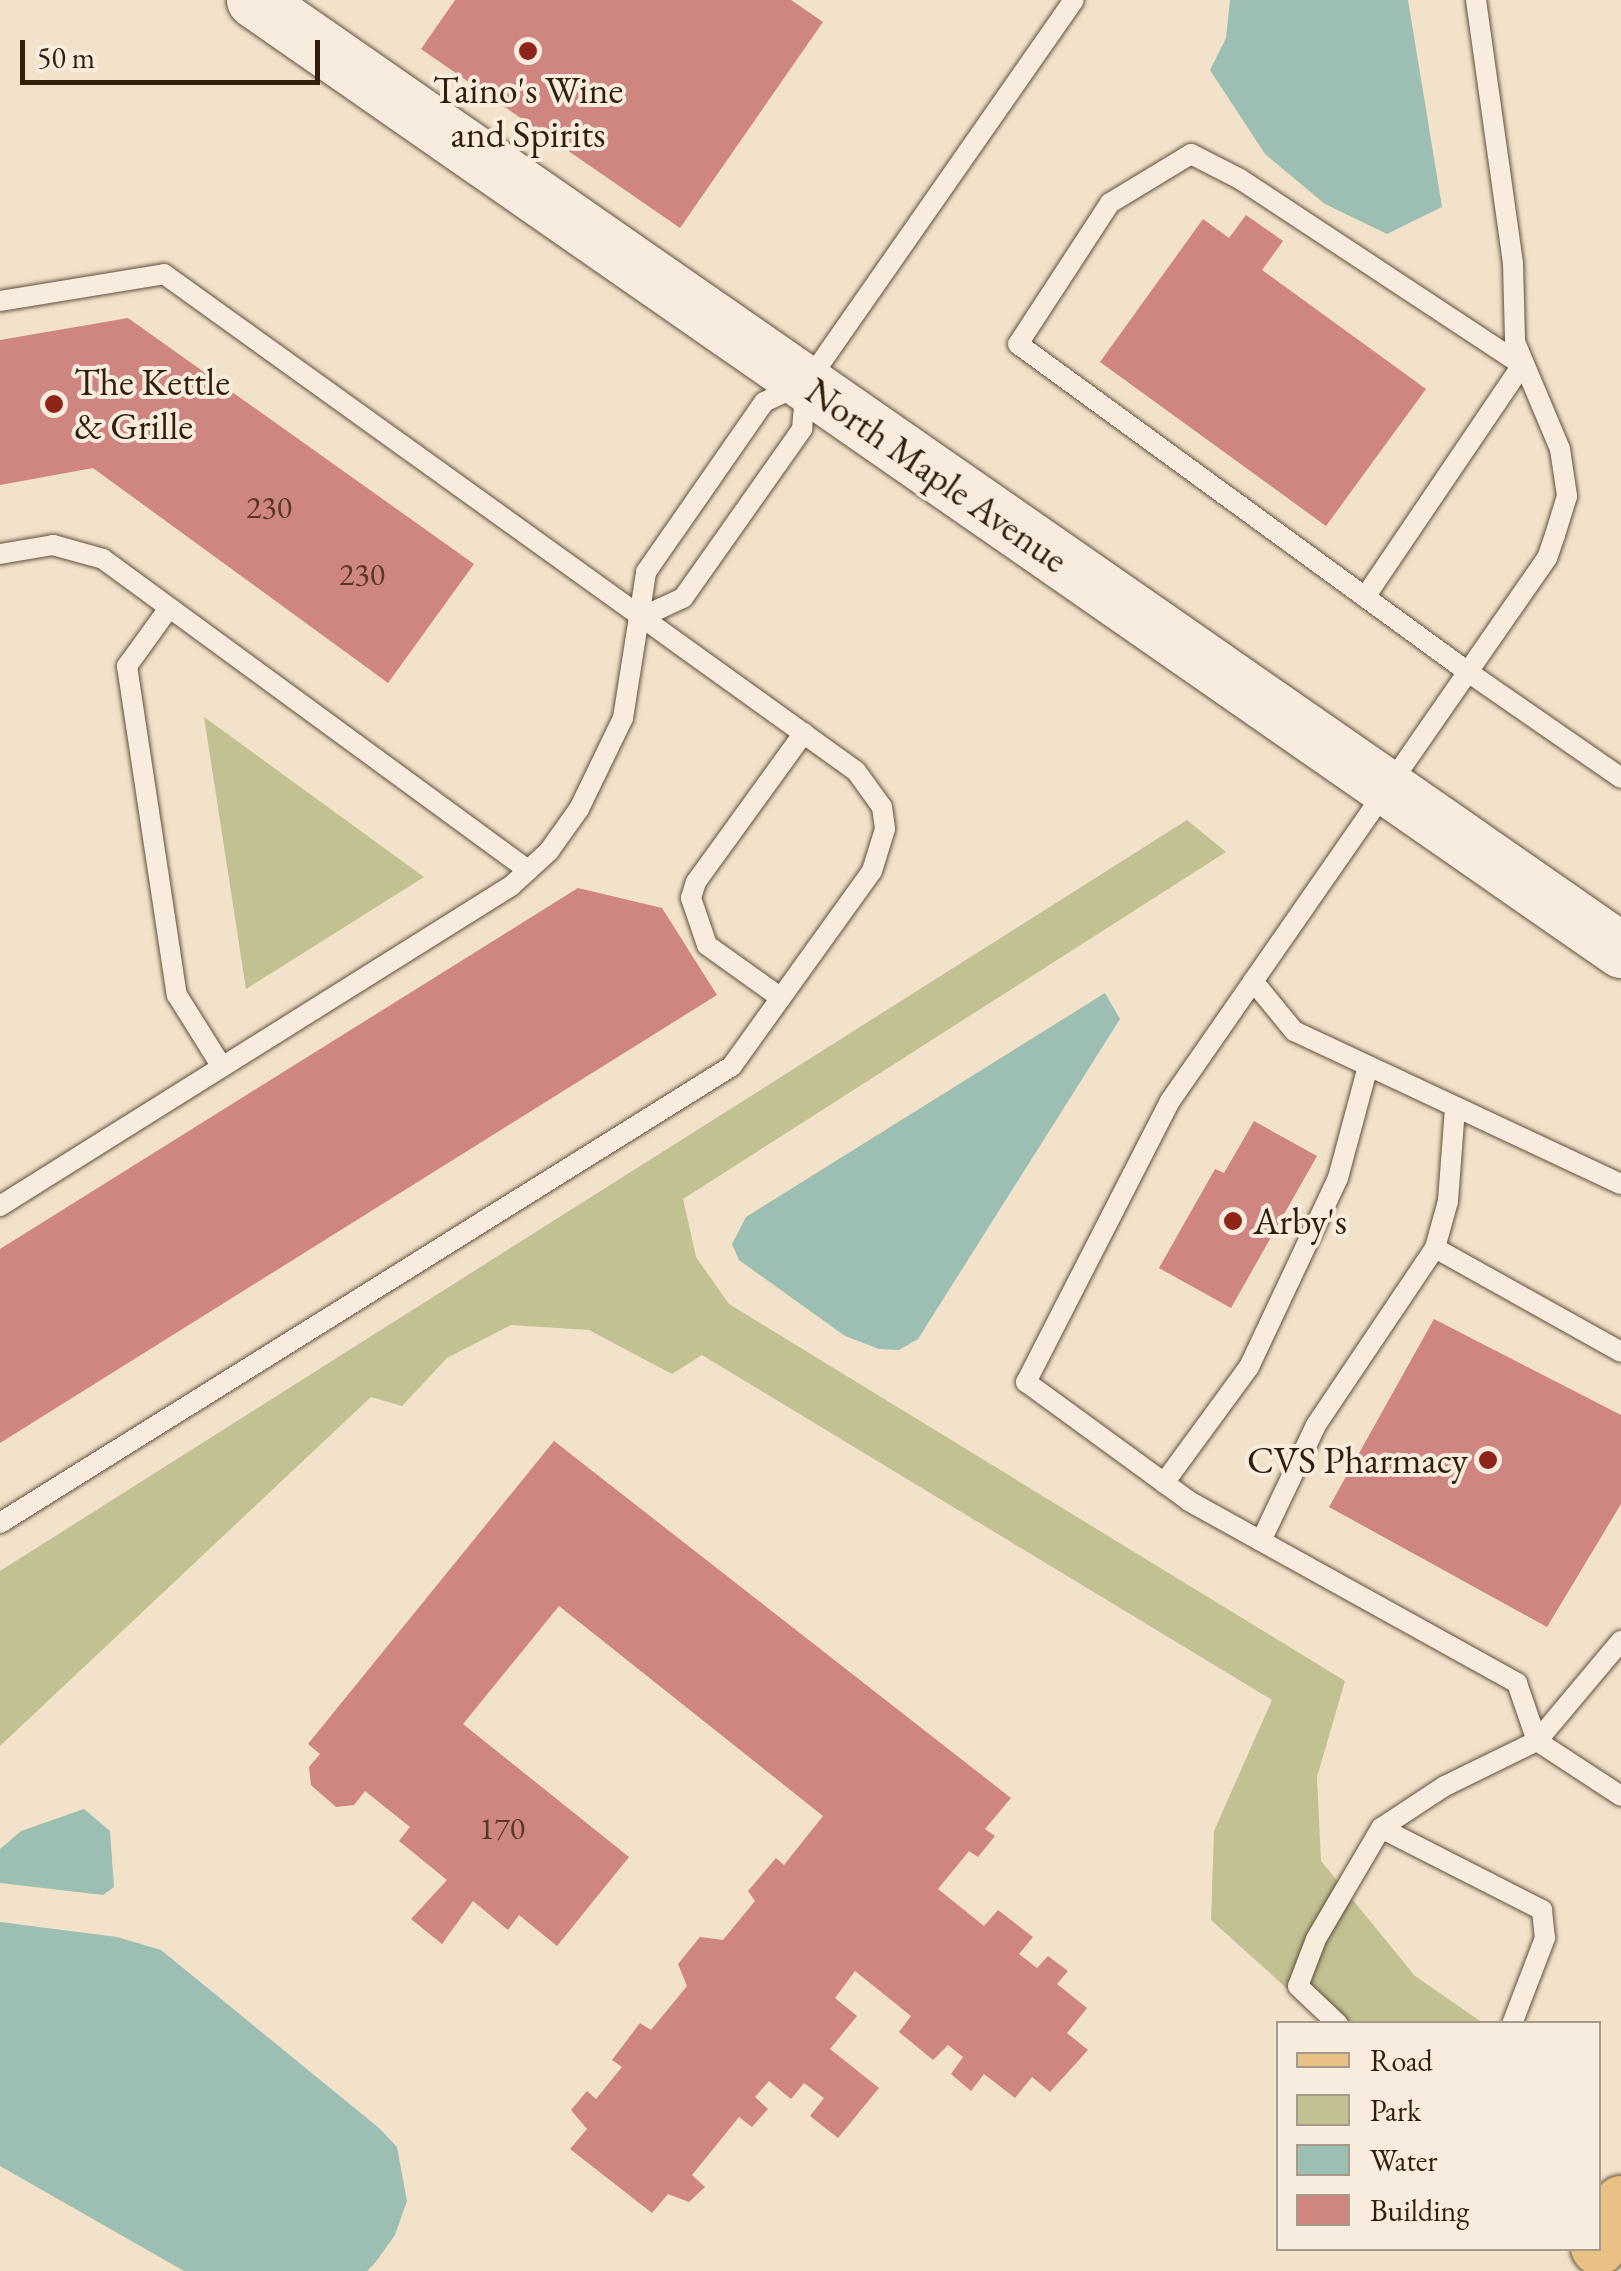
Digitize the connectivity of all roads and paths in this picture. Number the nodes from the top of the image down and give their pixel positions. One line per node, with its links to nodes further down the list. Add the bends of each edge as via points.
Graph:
1 (254, 0): 6 (main road, North Maple Avenue)
2 (1074, 0): 6 (lane)
3 (1476, 0): 5 (lane)
4 (0, 301): 10 (lane, via 164,274)
5 (1522, 365): 8 (lane); 8 (lane, via 1240,179 1190,154 1110,203 1018,344); 11 (lane, via 1560,449 1566,496 1546,558)
6 (806, 384): 10 (lane, via 802,428 683,598); 10 (lane, via 764,402 646,572); 14 (main road, North Maple Avenue)
7 (0, 554): 9 (lane, via 53,546 88,551)
8 (1365, 597): 11 (lane)
9 (170, 608): 15 (lane); 20 (lane, via 126,666 177,995)
10 (642, 617): 12 (lane); 15 (lane, via 624,718 579,809)
11 (1468, 672): 13 (lane); 14 (lane)
12 (804, 734): 18 (lane, via 872,787 885,829 872,871); 18 (lane, via 691,898 697,932 707,945)
13 (1621, 778)
14 (1388, 788): 16 (main road, North Maple Avenue); 17 (lane)
15 (528, 870): 20 (lane)
16 (1621, 950)
17 (1253, 982): 19 (lane, via 1294,1031); 26 (lane, via 1170,1101 1026,1382)
18 (780, 998): 27 (lane, via 732,1066)
19 (1368, 1066): 21 (lane); 26 (lane, via 1338,1178 1249,1367)
20 (222, 1067): 23 (lane)
21 (1456, 1108): 22 (lane); 24 (lane, via 1448,1202)
22 (1621, 1184)
23 (0, 1206)
24 (1435, 1248): 25 (lane); 28 (lane, via 1316,1425)
25 (1621, 1352)
26 (1164, 1483): 28 (lane)
27 (0, 1524)
28 (1261, 1541): 30 (lane, via 1517,1683)
29 (1621, 1641): 30 (lane)
30 (1538, 1741): 31 (lane); 32 (lane, via 1445,1786)
31 (1621, 1796)
32 (1381, 1828): 33 (lane, via 1316,1939 1298,1986); 34 (lane, via 1542,1910 1545,1938)
33 (1335, 2021)
34 (1513, 2021)
35 (1621, 2203): 36 (main road)
36 (1601, 2242)

